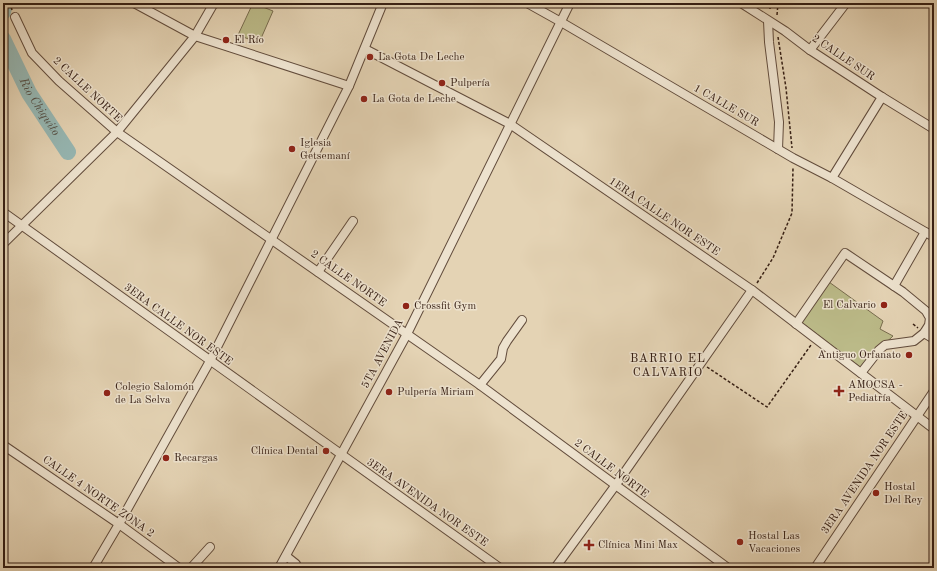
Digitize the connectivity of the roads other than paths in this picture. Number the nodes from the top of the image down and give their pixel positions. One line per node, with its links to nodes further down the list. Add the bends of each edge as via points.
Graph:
1 (134, 3): 11 (street)
2 (214, 3): 11 (street)
3 (383, 3): 12 (street)
4 (527, 3): 10 (street, 1 CALLE SUR)
5 (570, 3): 10 (street, 5TA AVENIDA)
6 (741, 3): 9 (street, 2 CALLE SUR)
7 (846, 3): 13 (street)
8 (15, 17): 18 (street, 2 CALLE NORTE, via 32,53 59,81)
9 (768, 21): 13 (street, 2 CALLE SUR); 19 (street, via 768,42 779,122)
10 (561, 22): 16 (street, 5TA AVENIDA); 19 (street, 1 CALLE SUR)
11 (195, 36): 14 (street); 18 (street)
12 (365, 49): 14 (street); 16 (street, 1ERA CALLE NOR ESTE)
13 (810, 50): 15 (street, 2 CALLE SUR)
14 (349, 86): 26 (street)
15 (882, 98): 17 (street, 2 CALLE SUR); 20 (street)
16 (510, 124): 30 (street, 1ERA CALLE NOR ESTE); 34 (street, 5TA AVENIDA)
17 (934, 129)
18 (117, 132): 23 (street); 26 (street, 2 CALLE NORTE)
19 (778, 149): 20 (street, 1 CALLE SUR, via 793,162)
20 (832, 178): 24 (street, 1 CALLE SUR)
21 (3, 212): 23 (street, 3ERA CALLE NOR ESTE)
22 (353, 221): 28 (street)
23 (22, 225): 27 (street); 36 (street, 3ERA CALLE NOR ESTE)
24 (925, 232): 25 (street, 1 CALLE SUR); 29 (street)
25 (934, 237)
26 (272, 239): 28 (street, 2 CALLE NORTE); 36 (street)
27 (3, 244)
28 (318, 272): 34 (street, 2 CALLE NORTE)
29 (894, 286): 32 (street, via 845,253); 33 (street, via 926,311 930,318 929,325)
30 (752, 290): 32 (street, 1ERA CALLE NOR ESTE); 44 (street)
31 (522, 320): 38 (street, via 503,348 501,359)
32 (796, 324): 37 (street, 1ERA CALLE NOR ESTE)
33 (922, 331): 35 (street); 37 (street, via 914,342 885,345)
34 (407, 334): 38 (street, 2 CALLE NORTE); 43 (street, 5TA AVENIDA)
35 (934, 339)
36 (210, 361): 43 (street, 3ERA CALLE NOR ESTE); 45 (street)
37 (861, 373): 40 (street, 1ERA CALLE NOR ESTE)
38 (480, 386): 44 (street, 2 CALLE NORTE)
39 (934, 391): 40 (street, 3ERA AVENIDA NOR ESTE)
40 (917, 416): 41 (street, 1ERA CALLE NOR ESTE); 56 (street, 3ERA AVENIDA NOR ESTE)
41 (934, 429)
42 (3, 445): 45 (street, CALLE 4 NORTE ZONA 2)
43 (342, 455): 47 (street, 5TA AVENIDA); 53 (street, 3ERA AVENIDA NOR ESTE)
44 (615, 486): 54 (street); 55 (street, 2 CALLE NORTE)
45 (119, 524): 48 (street); 49 (street, CALLE 4 NORTE ZONA 2)
46 (210, 547): 50 (street)
47 (286, 556): 51 (street, 5TA AVENIDA); 52 (street, via 296,564)
48 (93, 568)
49 (179, 568)
50 (191, 568)
51 (279, 568)
52 (296, 568)
53 (500, 568)
54 (555, 568)
55 (728, 568)
56 (815, 568)

